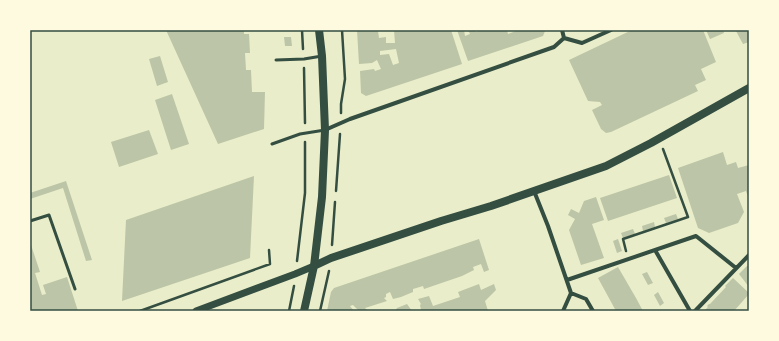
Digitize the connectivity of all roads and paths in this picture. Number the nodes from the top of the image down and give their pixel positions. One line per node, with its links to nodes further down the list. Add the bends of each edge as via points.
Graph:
1 (302, 30): 8 (path)
2 (319, 30): 7 (main road)
3 (342, 30): 11 (path, via 345,79)
4 (562, 30): 6 (street)
5 (611, 30): 6 (street, via 582,43)
6 (564, 38): 11 (street, via 554,47)
7 (322, 56): 8 (lane); 12 (main road)
8 (304, 59): 9 (lane); 13 (path)
9 (276, 60)
10 (749, 88): 14 (main road)
11 (341, 123): 12 (street); 21 (path)
12 (325, 130): 13 (lane); 23 (main road, via 322,197)
13 (305, 134): 15 (lane); 25 (path, via 305,194)
14 (659, 139): 16 (main road, via 606,166); 22 (path, via 688,217 623,239)
15 (272, 144)
16 (534, 191): 21 (main road); 26 (street)
17 (30, 221): 27 (lane, via 49,215)
18 (269, 250): 29 (path, via 270,264)
19 (655, 250): 22 (street); 24 (street, via 696,236); 36 (street)
20 (749, 255): 24 (street)
21 (331, 258): 23 (main road); 33 (path)
22 (629, 259): 26 (street)
23 (314, 266): 25 (street); 32 (main road)
24 (736, 268): 37 (street)
25 (295, 274): 30 (street); 31 (path)
26 (567, 280): 28 (street)
27 (75, 289)
28 (572, 293): 34 (street); 35 (street, via 586,299)
29 (140, 311)
30 (196, 311)
31 (290, 311)
32 (304, 311)
33 (320, 311)
34 (563, 311)
35 (593, 311)
36 (690, 311)
37 (694, 311)

